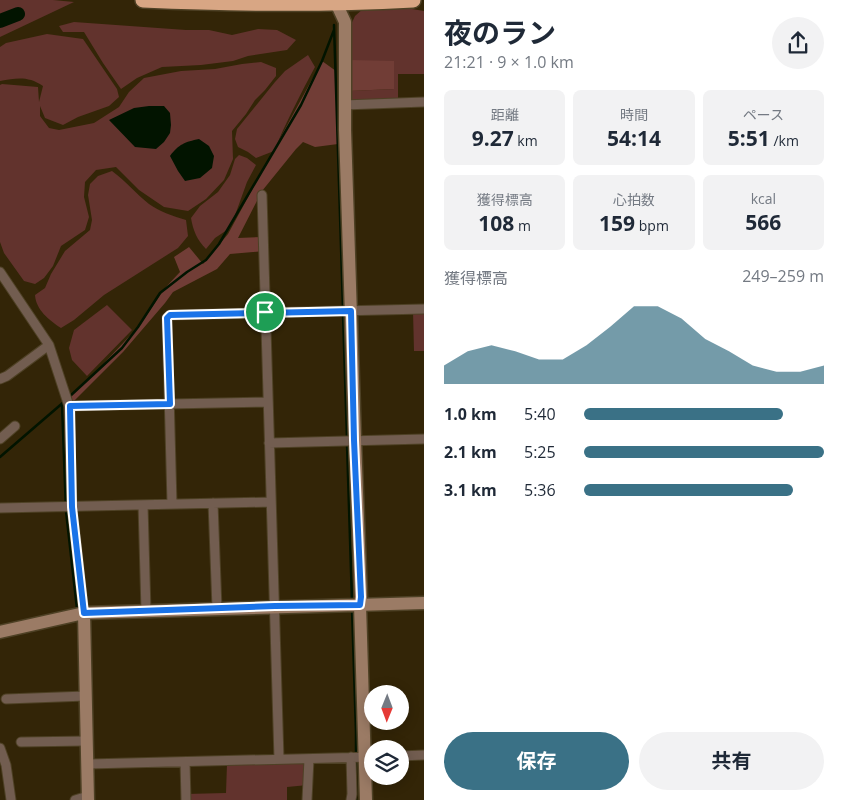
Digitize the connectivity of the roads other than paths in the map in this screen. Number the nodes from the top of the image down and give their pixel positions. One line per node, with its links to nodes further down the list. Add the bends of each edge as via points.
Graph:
1 (143, 0): 3 (highway)
2 (412, 0): 4 (highway)
3 (340, 2): 4 (highway); 5 (street, via 338,7)
4 (364, 2): 5 (street)
5 (345, 22): 7 (street)
6 (424, 102): 7 (street)
7 (344, 105): 11 (street)
8 (262, 195): 12 (street)
9 (0, 272): 13 (street)
10 (424, 309): 11 (street)
11 (351, 311): 12 (street); 21 (street)
12 (265, 312): 15 (street); 16 (street, via 170,315 167,318)
13 (49, 345): 14 (street); 17 (street)
14 (0, 379)
15 (268, 402): 16 (street); 22 (street)
16 (170, 404): 17 (street); 25 (street)
17 (70, 406): 27 (street)
18 (15, 426): 20 (street)
19 (424, 439): 21 (street)
20 (0, 440)
21 (354, 440): 22 (street); 30 (street)
22 (269, 443): 23 (street)
23 (271, 502): 24 (street); 31 (street)
24 (213, 503): 25 (street); 32 (street)
25 (172, 504): 26 (street)
26 (143, 505): 27 (street); 33 (street)
27 (72, 507): 28 (street); 34 (street)
28 (0, 508)
29 (424, 603): 30 (street)
30 (360, 605): 31 (street); 43 (street)
31 (275, 606): 32 (street); 44 (street)
32 (217, 608): 33 (street)
33 (146, 611): 34 (street)
34 (84, 613): 35 (street); 36 (street)
35 (0, 632)
36 (86, 696): 37 (street); 38 (street)
37 (6, 699)
38 (87, 741): 39 (street); 47 (street)
39 (21, 742)
40 (0, 748): 48 (street)
41 (424, 755): 42 (street)
42 (409, 756)
43 (363, 757): 45 (street); 54 (street); 55 (street)
44 (279, 759): 45 (street); 46 (street)
45 (309, 759): 53 (street)
46 (185, 762): 47 (street); 52 (street)
47 (88, 764): 49 (street)
48 (3, 766): 50 (street)
49 (88, 798): 51 (street)
50 (11, 800)
51 (75, 800)
52 (186, 800)
53 (307, 800)
54 (351, 800)
55 (366, 800)

